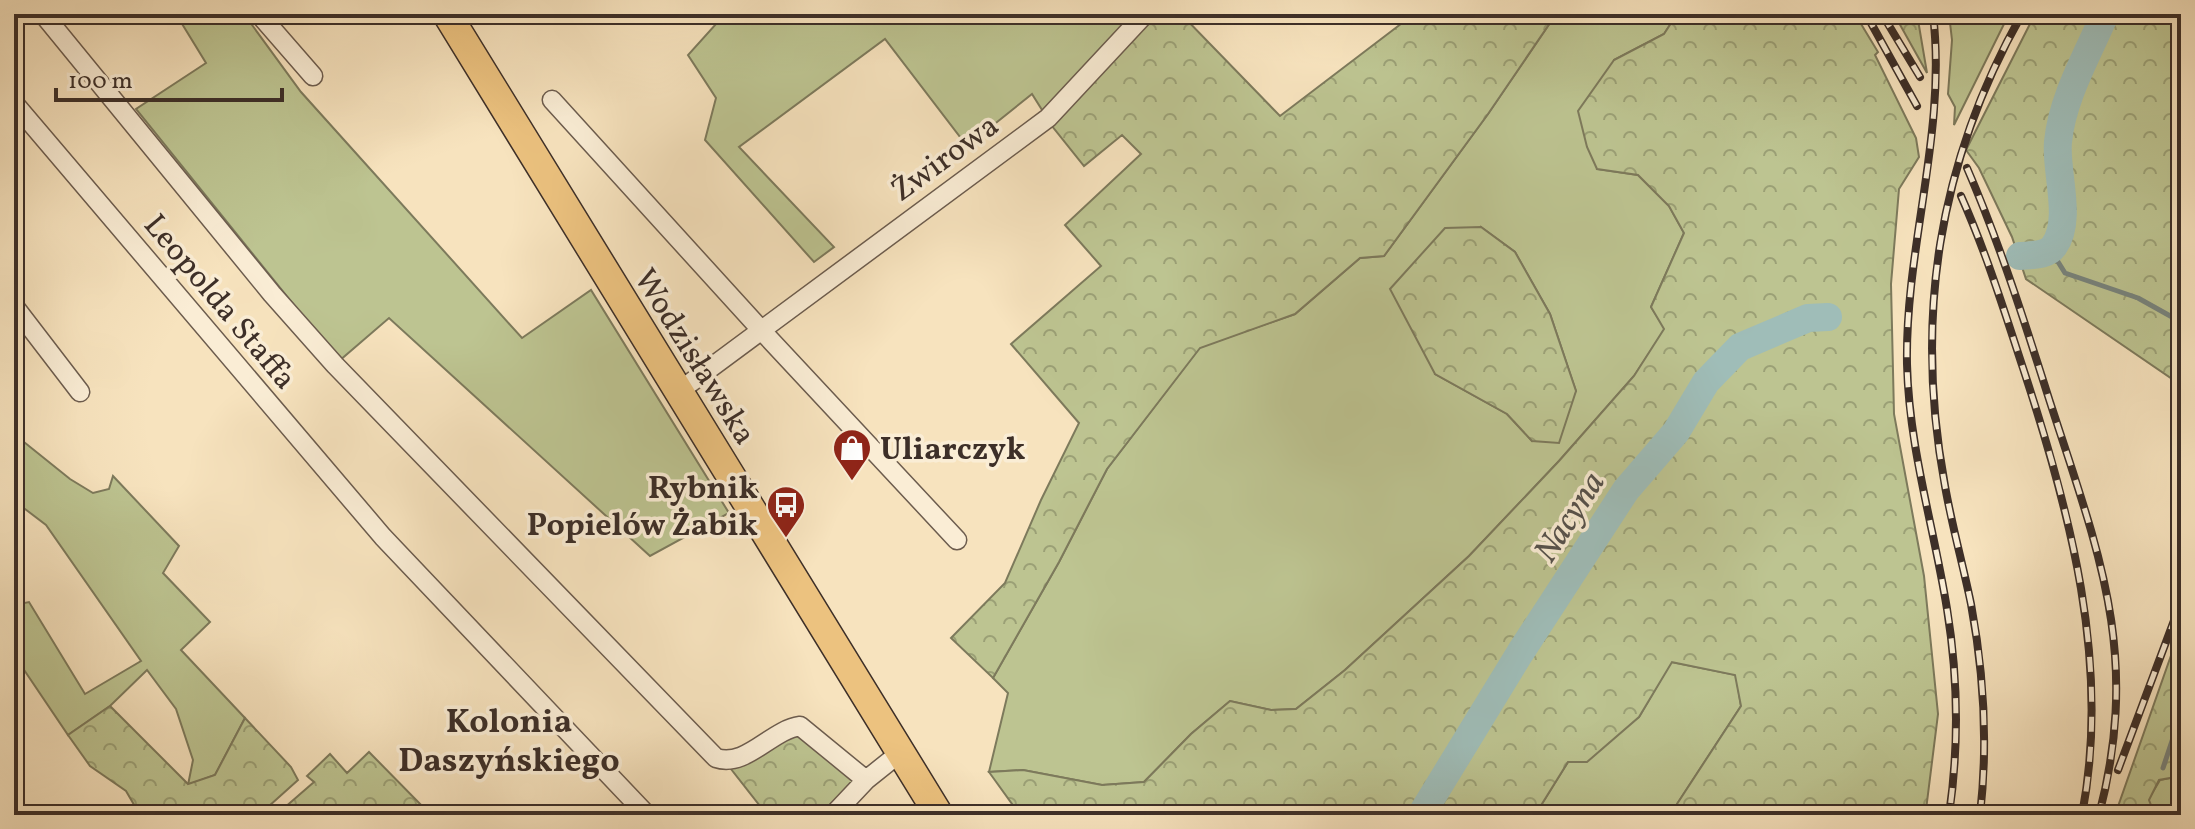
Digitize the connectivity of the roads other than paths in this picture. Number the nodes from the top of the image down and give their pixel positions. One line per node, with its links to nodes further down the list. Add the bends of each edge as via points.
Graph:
1 (43, 14): 14 (street, Leopolda Staffa, via 335,365 716,758 739,758 787,727 800,726)
2 (259, 14): 5 (street)
3 (447, 14): 11 (main road, Wodzisławska)
4 (1145, 14): 9 (street, Żwirowa, via 1048,118)
5 (313, 76)
6 (552, 100): 9 (street)
7 (14, 103): 15 (street, Leopolda Staffa, via 383,537)
8 (14, 306): 10 (street)
9 (762, 331): 11 (street, Żwirowa); 12 (street)
10 (80, 392)
11 (678, 392): 13 (main road, Wodzisławska)
12 (957, 540)
13 (901, 752): 14 (street); 17 (main road, Wodzisławska)
14 (866, 780): 16 (street)
15 (647, 815)
16 (833, 815)
17 (939, 815)

